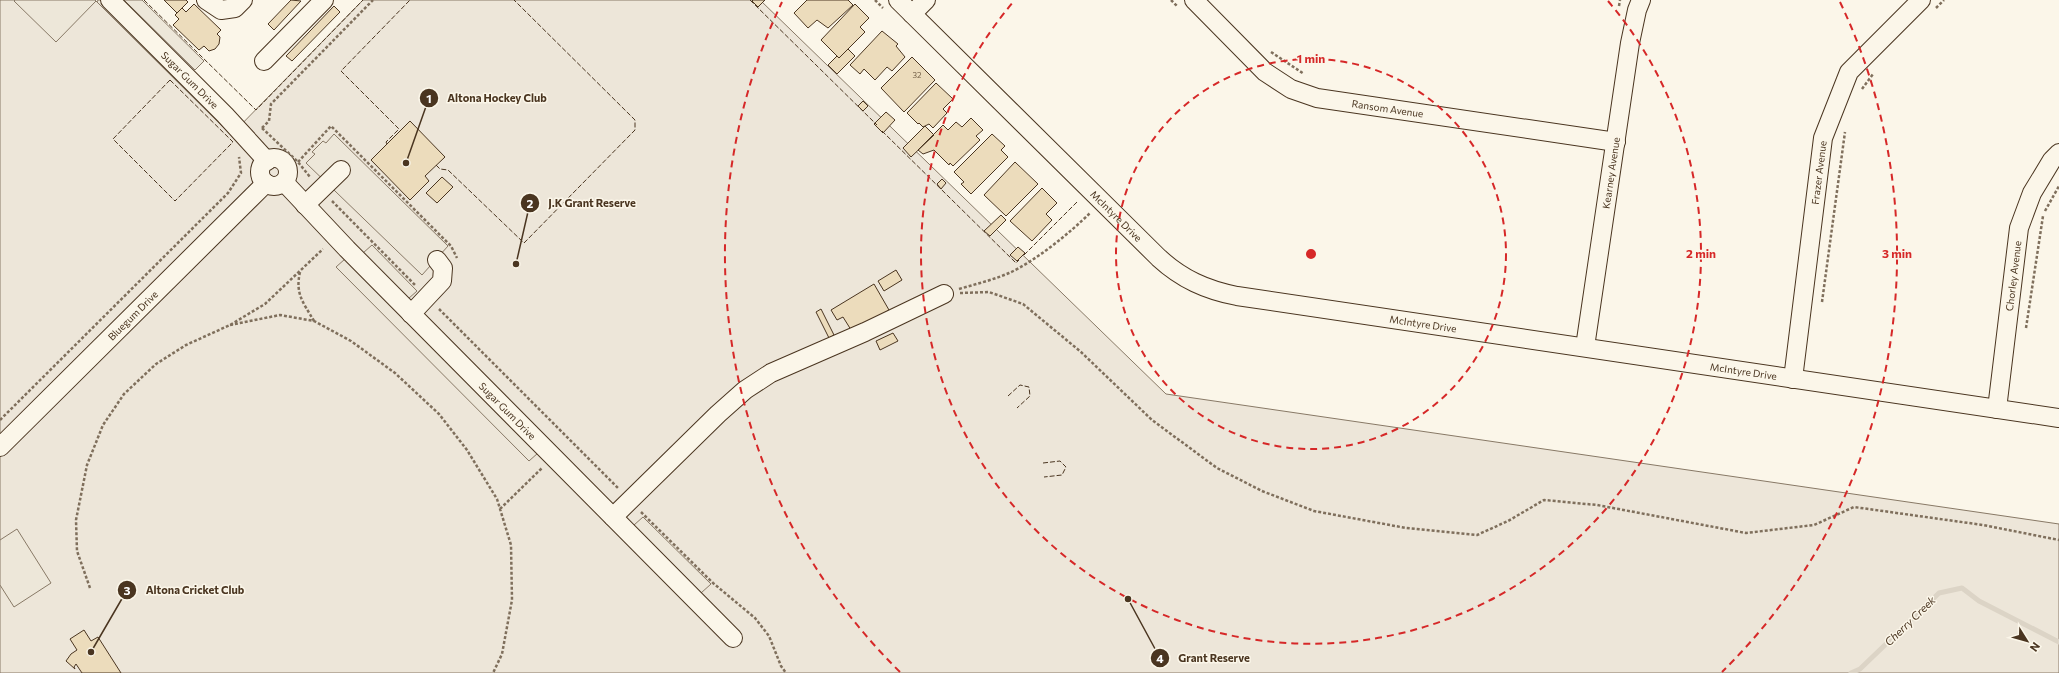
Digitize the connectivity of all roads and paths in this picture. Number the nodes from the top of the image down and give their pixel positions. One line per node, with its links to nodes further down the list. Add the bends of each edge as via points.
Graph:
1 (110, 0): 20 (street, Sugar Gum Drive)
2 (206, 0): 3 (street, via 221,10 235,8)
3 (243, 0)
4 (324, 0): 14 (street)
5 (373, 0): 18 (path, via 271,104 269,121)
6 (875, 0): 11 (path)
7 (926, 0): 11 (street)
8 (1194, 0): 21 (street, Ransom Avenue, via 1265,72 1291,89 1317,98)
9 (1641, 0): 21 (street, Kearney Avenue, via 1630,43)
10 (1944, 0): 12 (path)
11 (900, 5): 31 (street, McIntyre Drive)
12 (1927, 5): 46 (street, Frazer Avenue, via 1849,72 1823,138)
13 (1266, 47): 16 (path, via 1290,66)
14 (264, 61)
15 (1877, 70): 17 (path)
16 (1311, 76)
17 (1860, 92)
18 (262, 128): 20 (path); 24 (path)
19 (1845, 130): 40 (path)
20 (249, 141): 23 (street, Sugar Gum Drive); 49 (path, via 239,158 241,173 228,193)
21 (1616, 142): 45 (street, Kearney Avenue)
22 (2059, 153): 47 (street, Chorley Avenue, via 2032,193 2019,228)
23 (267, 161): 26 (street, via 277,159 285,164 288,173); 27 (street, via 261,172)
24 (298, 162): 29 (path); 36 (path, via 331,126 452,246)
25 (341, 170): 29 (street)
26 (284, 182): 27 (street, via 278,186); 30 (street, Sugar Gum Drive)
27 (266, 183): 50 (street, Bluegum Drive)
28 (2059, 186): 44 (path, via 2043,216)
29 (321, 190): 30 (street); 39 (path)
30 (305, 205): 34 (street, Sugar Gum Drive)
31 (1096, 207): 32 (path); 33 (path); 38 (path, via 1020,268); 45 (street, McIntyre Drive, via 1170,268 1194,283 1213,290 1244,297)
32 (1085, 208)
33 (1096, 218)
34 (335, 237): 37 (path); 41 (street, Sugar Gum Drive)
35 (437, 260): 39 (street, via 443,268 442,281)
36 (458, 261)
37 (300, 271): 42 (path, via 297,285 300,299); 43 (path, via 265,304)
38 (944, 294): 52 (street, via 771,373 745,390); 55 (path, via 989,292 1023,304 1081,352 1152,420 1217,468 1262,491 1314,511 1406,528 1477,534 1508,521 1544,500 1597,505 1746,533 1814,525 1854,507 1984,525)
39 (428, 298): 41 (street); 52 (path)
40 (1821, 303)
41 (411, 314): 51 (street, Sugar Gum Drive)
42 (314, 321): 43 (path, via 280,315); 53 (path, via 351,341 395,373 439,414 467,450)
43 (230, 324): 56 (path, via 186,345 156,364 124,394 103,425 87,465 76,520 77,551)
44 (2025, 333)
45 (1585, 347): 46 (street, McIntyre Drive)
46 (1793, 379): 47 (street, McIntyre Drive)
47 (1997, 409): 48 (street, McIntyre Drive)
48 (2059, 418)
49 (0, 420)
50 (0, 447)
51 (553, 457): 53 (path); 54 (street, Sugar Gum Drive)
52 (630, 500): 54 (street); 59 (path, via 713,583 755,618 769,636)
53 (500, 509): 58 (path, via 511,545 512,600 502,654)
54 (613, 517): 57 (street, Sugar Gum Drive)
55 (2059, 540)
56 (90, 588)
57 (734, 638)
58 (493, 673)
59 (786, 673)

